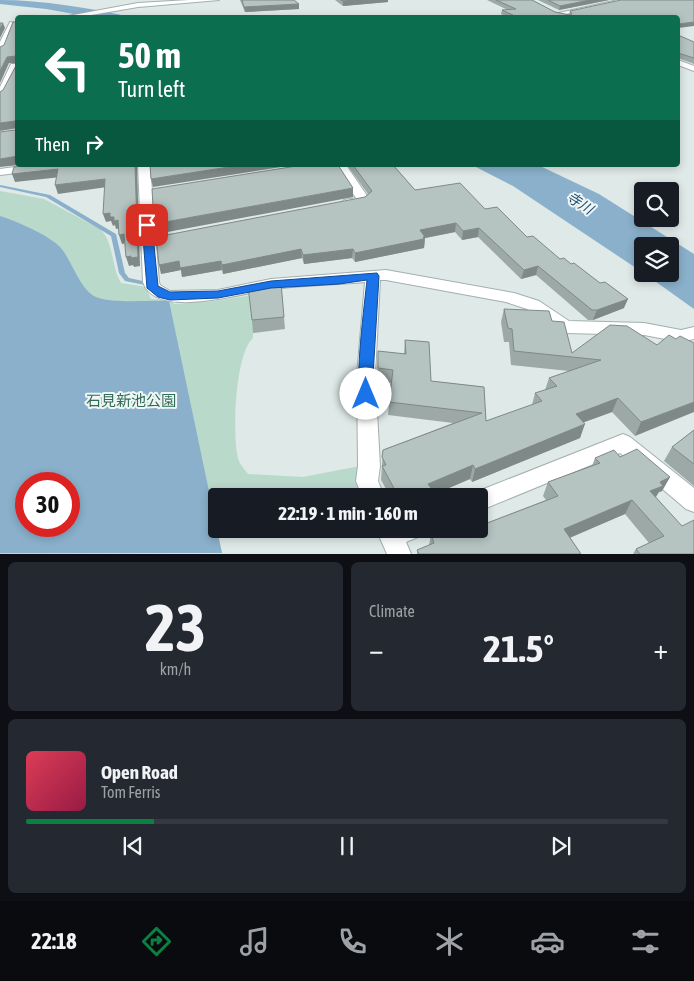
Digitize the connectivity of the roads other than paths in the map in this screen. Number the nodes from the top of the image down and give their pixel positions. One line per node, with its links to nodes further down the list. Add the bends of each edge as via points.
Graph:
1 (216, 0): 3 (street, via 138,5)
2 (627, 0): 4 (street, via 555,12)
3 (76, 15)
4 (561, 15)
5 (15, 23): 6 (street); 7 (street)
6 (0, 24)
7 (0, 50)
8 (680, 63): 10 (street)
9 (13, 66): 11 (street)
10 (694, 69)
11 (0, 96)
12 (41, 167): 15 (street)
13 (144, 167): 17 (street, via 150,193 153,288 162,294 218,294 271,284)
14 (341, 167): 16 (street, via 364,200)
15 (0, 172)
16 (334, 205)
17 (373, 276): 18 (street, via 386,275 508,297 533,305 566,327 644,329); 19 (street, via 366,376 367,481)
18 (690, 339)
19 (370, 488)
20 (488, 497): 21 (street, via 623,443)
21 (694, 502)

